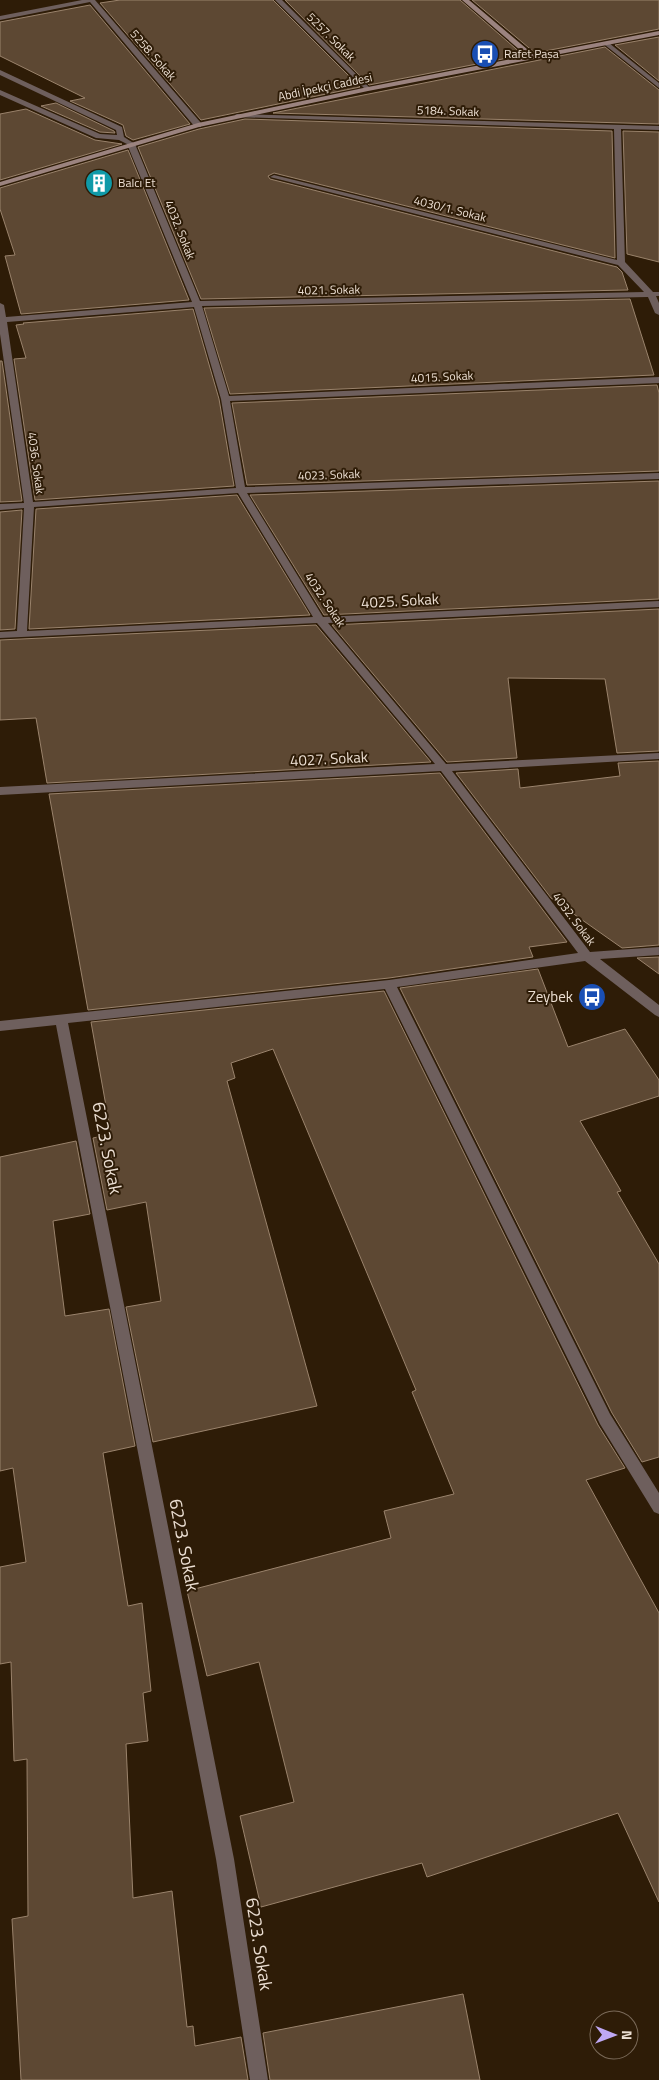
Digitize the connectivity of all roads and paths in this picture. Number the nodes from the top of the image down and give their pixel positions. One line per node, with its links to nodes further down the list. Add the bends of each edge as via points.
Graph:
1 (92, 0): 4 (street); 13 (street, 5258. Sokak)
2 (278, 0): 10 (street, 5257. Sokak)
3 (465, 0): 7 (main road)
4 (0, 18)
5 (659, 33): 6 (main road, Abdi İpekçi Caddesi)
6 (606, 44): 7 (main road, Abdi İpekçi Caddesi); 9 (street)
7 (532, 56): 10 (main road, Abdi İpekçi Caddesi)
8 (0, 72): 16 (street, via 119,129)
9 (659, 86)
10 (368, 89): 12 (main road, Abdi İpekçi Caddesi)
11 (0, 92): 16 (street, via 99,136)
12 (237, 116): 13 (main road, Abdi İpekçi Caddesi); 14 (street, 5184. Sokak)
13 (198, 125): 17 (main road, Abdi İpekçi Caddesi)
14 (617, 126): 15 (street, 5184. Sokak); 20 (street)
15 (659, 128)
16 (121, 138): 17 (street)
17 (131, 144): 19 (main road, Abdi İpekçi Caddesi); 22 (street, 4032. Sokak)
18 (274, 177): 20 (street, 4030/1. Sokak)
19 (0, 184)
20 (621, 263): 21 (street)
21 (655, 294): 22 (street, 4021. Sokak); 24 (street)
22 (197, 304): 25 (street, 4021. Sokak); 27 (street, 4032. Sokak)
23 (0, 305): 25 (street, 4036. Sokak)
24 (659, 312)
25 (1, 320): 30 (street, 4036. Sokak)
26 (659, 380): 27 (street, 4015. Sokak)
27 (225, 399): 29 (street, 4032. Sokak)
28 (659, 476): 29 (street, 4023. Sokak)
29 (241, 490): 30 (street, 4023. Sokak); 33 (street, 4032. Sokak)
30 (29, 505): 31 (street, 4023. Sokak); 34 (street, 4036. Sokak)
31 (0, 507)
32 (659, 604): 33 (street, 4025. Sokak)
33 (320, 620): 34 (street, 4025. Sokak); 37 (street, 4032. Sokak)
34 (22, 634): 35 (street)
35 (0, 635)
36 (659, 756): 37 (street, 4027. Sokak)
37 (444, 768): 38 (street, 4027. Sokak); 40 (street, 4032. Sokak)
38 (0, 791)
39 (659, 951): 40 (street)
40 (586, 956): 41 (street); 42 (street, 4032. Sokak)
41 (389, 984): 43 (street); 45 (street, via 605,1419)
42 (659, 1012)
43 (61, 1019): 44 (street); 46 (street, 6223. Sokak, via 225,1859)
44 (0, 1026)
45 (659, 1507)
46 (259, 2080)

